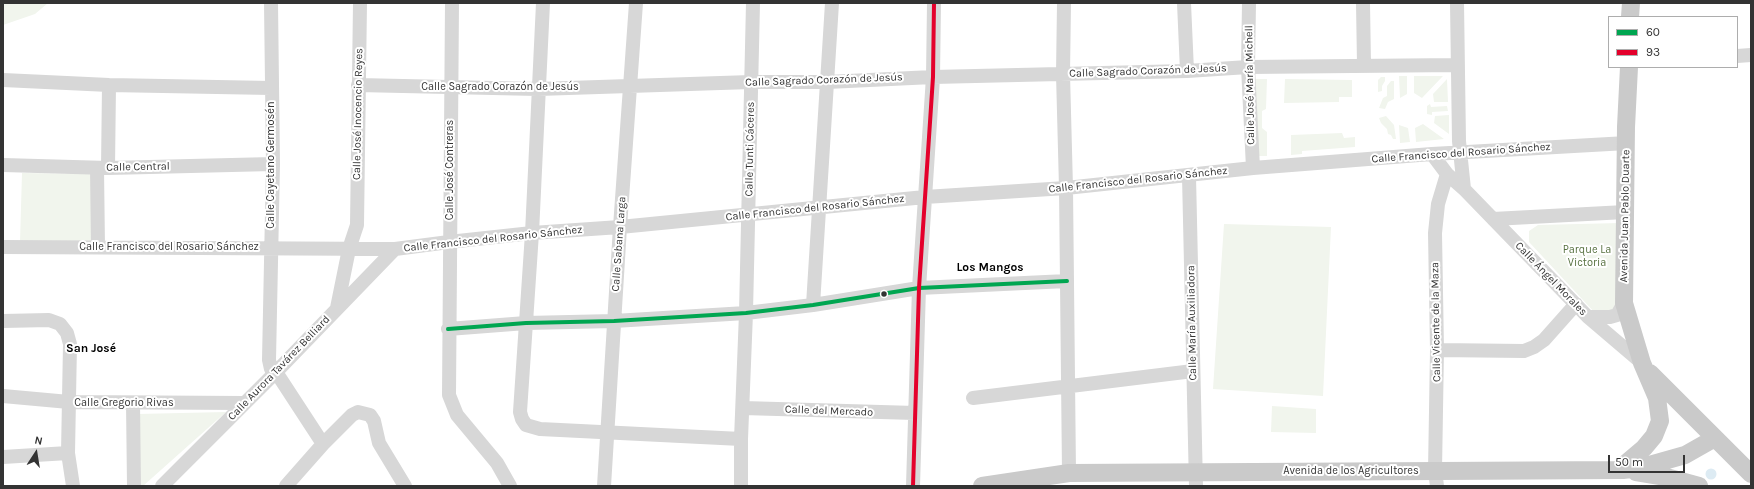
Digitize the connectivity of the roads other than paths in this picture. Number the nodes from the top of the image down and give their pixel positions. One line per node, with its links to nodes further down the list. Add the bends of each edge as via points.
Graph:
1 (271, 3): 31 (street, Calle Cayetano Germosén)
2 (360, 3): 29 (street, Calle José Inocencio Reyes)
3 (452, 3): 32 (street, Calle José Contreras)
4 (543, 3): 33 (street)
5 (636, 3): 30 (street, Calle Sabana Larga)
6 (753, 3): 26 (street, Calle Tunti Cáceres)
7 (832, 3): 27 (street)
8 (934, 3): 24 (street)
9 (1064, 3): 23 (street)
10 (1184, 3): 22 (street)
11 (1249, 3): 20 (street, Calle José María Michell)
12 (1363, 3): 18 (street)
13 (1457, 3): 19 (street)
14 (1631, 3): 15 (main road)
15 (1630, 16)
16 (1751, 55): 17 (street)
17 (1738, 56)
18 (1364, 65): 19 (street, Calle Sagrado Corazón de Jesús); 20 (street, Calle Sagrado Corazón de Jesús)
19 (1458, 65): 35 (street)
20 (1248, 67): 22 (street, Calle Sagrado Corazón de Jesús); 40 (street, Calle José María Michell)
21 (1629, 68): 34 (main road, Avenida Juan Pablo Duarte)
22 (1187, 71): 23 (street, Calle Sagrado Corazón de Jesús)
23 (1063, 74): 24 (street, Calle Sagrado Corazón de Jesús); 43 (street)
24 (933, 77): 27 (street, Calle Sagrado Corazón de Jesús); 45 (street)
25 (3, 80): 28 (street)
26 (751, 82): 27 (street, Calle Sagrado Corazón de Jesús); 30 (street, Calle Sagrado Corazón de Jesús); 48 (street, Calle Tunti Cáceres)
27 (827, 82): 46 (street)
28 (109, 84): 31 (street); 39 (street)
29 (358, 85): 32 (street, Calle Sagrado Corazón de Jesús); 50 (street, Calle José Inocencio Reyes)
30 (630, 86): 33 (street, Calle Sagrado Corazón de Jesús); 51 (street, Calle Sabana Larga)
31 (271, 88): 37 (street, Calle Cayetano Germosén)
32 (450, 88): 33 (street, Calle Sagrado Corazón de Jesús); 53 (street, Calle José Contreras)
33 (538, 88): 52 (street)
34 (1627, 143): 35 (street, Calle Francisco del Rosario Sánchez); 47 (main road, Avenida Juan Pablo Duarte)
35 (1461, 152): 36 (street, Calle Francisco del Rosario Sánchez); 44 (street)
36 (1432, 154): 40 (street, Calle Francisco del Rosario Sánchez); 41 (street, Calle Ángel Morales)
37 (273, 164): 39 (street, Calle Central); 56 (street, Calle Cayetano Germosén)
38 (3, 165): 39 (street, Calle Central)
39 (103, 168): 55 (street)
40 (1253, 168): 42 (street, Calle Francisco del Rosario Sánchez)
41 (1447, 174): 44 (street, Calle Ángel Morales); 73 (street, Calle Vicente de la Maza, via 1435,219)
42 (1189, 176): 43 (street, Calle Francisco del Rosario Sánchez); 75 (street, Calle María Auxiliadora)
43 (1066, 188): 45 (street, Calle Francisco del Rosario Sánchez); 61 (street)
44 (1464, 189): 49 (street, Calle Ángel Morales)
45 (925, 197): 46 (street, Calle Francisco del Rosario Sánchez); 62 (street)
46 (819, 208): 48 (street, Calle Francisco del Rosario Sánchez); 65 (street)
47 (1625, 212): 49 (street); 64 (main road, Avenida Juan Pablo Duarte)
48 (748, 214): 51 (street, Calle Francisco del Rosario Sánchez); 67 (street, Calle Tunti Cáceres)
49 (1493, 219): 63 (street, Calle Ángel Morales)
50 (357, 225): 57 (street, Calle José Inocencio Reyes); 58 (street, Calle José Inocencio Reyes)
51 (620, 227): 52 (street, Calle Francisco del Rosario Sánchez); 70 (street, Calle Sabana Larga)
52 (532, 233): 53 (street, Calle Francisco del Rosario Sánchez); 71 (street)
53 (449, 242): 59 (street, Calle Francisco del Rosario Sánchez); 72 (street, Calle José Contreras)
54 (3, 247): 55 (street, Calle Francisco del Rosario Sánchez)
55 (98, 247): 56 (street, Calle Francisco del Rosario Sánchez)
56 (271, 248): 58 (street, Calle Francisco del Rosario Sánchez); 76 (street, Calle Cayetano Germosén, via 269,360 271,369)
57 (368, 248): 58 (street, Calle Francisco del Rosario Sánchez); 59 (street, Calle Francisco del Rosario Sánchez); 60 (street, Calle José Inocencio Reyes)
58 (349, 249): 66 (street, Calle José Inocencio Reyes)
59 (395, 249): 60 (street, Calle Aurora Tavárez Belliard)
60 (368, 277): 66 (street, Calle Aurora Tavárez Belliard)
61 (1068, 281): 62 (street); 77 (street)
62 (919, 288): 65 (street); 84 (street)
63 (1576, 304): 68 (street, Calle Ángel Morales); 73 (street, via 1544,340 1524,351)
64 (1624, 304): 68 (street, via 1617,315); 74 (main road, Avenida Juan Pablo Duarte)
65 (813, 305): 67 (street)
66 (337, 308): 76 (street, Calle Aurora Tavárez Belliard)
67 (746, 314): 70 (street); 83 (street, Calle Tunti Cáceres)
68 (1588, 318): 74 (street, Calle Ángel Morales)
69 (3, 321): 80 (street, via 50,320 60,324 67,333 70,344)
70 (614, 321): 71 (street); 85 (street, Calle Sabana Larga)
71 (526, 322): 72 (street); 85 (street, via 520,412 526,425 540,429)
72 (448, 329): 101 (street, Calle José Contreras, via 449,395 457,415 497,463)
73 (1437, 350): 95 (street, Calle Vicente de la Maza)
74 (1642, 363): 86 (main road); 91 (main road, Avenida Juan Pablo Duarte, via 1657,398 1660,421 1654,436)
75 (1193, 371): 77 (street); 94 (street, Calle María Auxiliadora)
76 (276, 372): 82 (street, Calle Aurora Tavárez Belliard); 88 (street, Calle Cayetano Germosén)
77 (1067, 388): 79 (street); 92 (street)
78 (3, 396): 80 (street, Calle Gregorio Rivas)
79 (973, 398)
80 (69, 402): 81 (street, Calle Gregorio Rivas); 89 (street)
81 (133, 403): 82 (street, Calle Gregorio Rivas); 97 (street)
82 (244, 403): 98 (street, Calle Aurora Tavárez Belliard)
83 (743, 408): 84 (street, Calle del Mercado); 87 (street, Calle Tunti Cáceres)
84 (915, 413): 104 (street)
85 (608, 433): 87 (street); 102 (street, Calle Sabana Larga)
86 (1715, 438): 91 (main road, Avenida de los Agricultores, via 1685,455 1639,468); 93 (main road)
87 (741, 439): 103 (street, Calle Tunti Cáceres)
88 (323, 444): 99 (street); 100 (street, via 352,415 358,412 370,415 379,443)
89 (68, 453): 90 (street); 96 (street)
90 (3, 457)
91 (1620, 470): 95 (main road, Avenida de los Agricultores); 106 (main road)
92 (1069, 473): 94 (main road, Avenida de los Agricultores); 105 (main road, Avenida de los Agricultores)
93 (1751, 474)
94 (1196, 478): 95 (main road, Avenida de los Agricultores)
95 (1436, 478)
96 (74, 486)
97 (134, 486)
98 (162, 486)
99 (286, 486)
100 (405, 486)
101 (510, 486)
102 (604, 486)
103 (742, 486)
104 (913, 486)
105 (982, 486)
106 (1699, 486)

